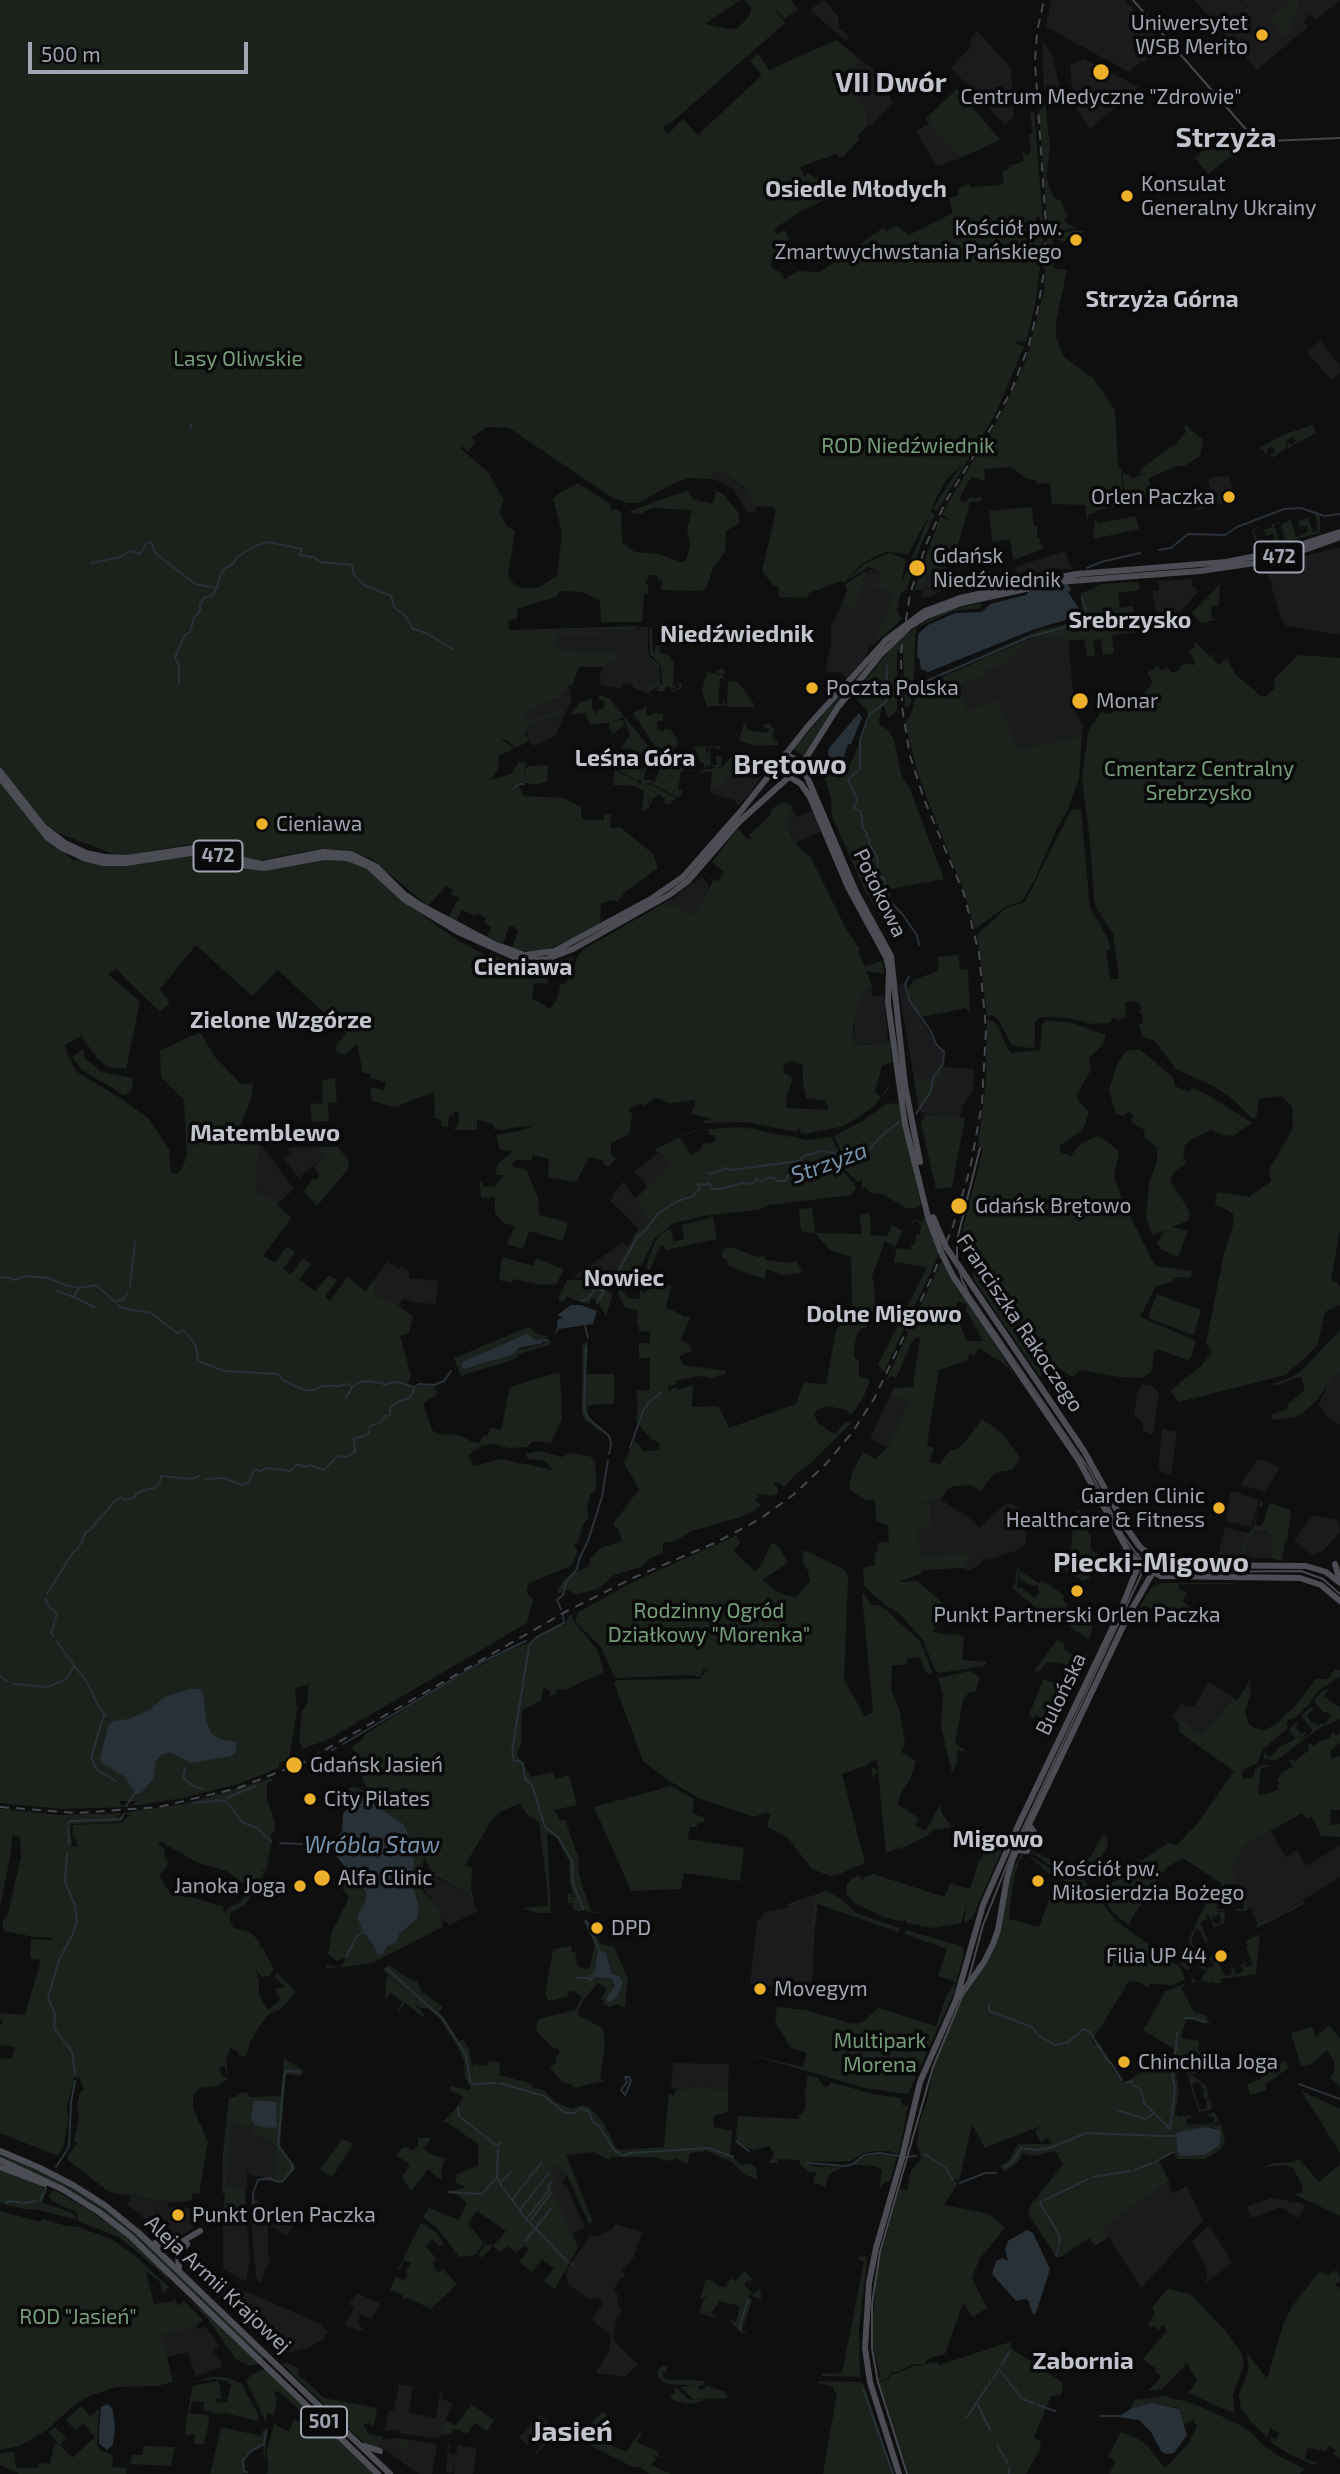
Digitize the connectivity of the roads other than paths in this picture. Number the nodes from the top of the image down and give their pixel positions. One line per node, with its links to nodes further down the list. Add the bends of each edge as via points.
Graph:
1 (1340, 535): 2 (main road, 472, via 1242,560 1067,575); 2 (main road, 472, via 1217,573 1082,579)
2 (960, 600): 3 (main road, 472, via 925,611 892,635); 4 (main road, 472, via 920,620 895,640 838,706)
3 (785, 754): 4 (main road); 5 (main road, 472)
4 (801, 766): 7 (main road, 472); 9 (main road, Potokowa)
5 (775, 767): 6 (main road, 472, via 676,883 571,944 533,955 502,948 446,921 412,900 377,867 351,854 323,852 261,863 194,848 127,858 86,853 44,827); 7 (main road, Potokowa)
6 (0, 771)
7 (791, 777): 8 (main road, 472, via 739,822 680,887 565,953 531,960 506,955 447,926 405,900 368,866 347,858 324,857 264,868 197,852 121,864 84,858 47,837); 9 (main road, Potokowa, via 810,797)
8 (0, 778)
9 (843, 868): 10 (main road, Potokowa, via 892,975)
10 (902, 1086): 11 (main road, Franciszka Rakoczego, via 933,1220); 12 (main road, Franciszka Rakoczego, via 905,1124 929,1221)
11 (964, 1273): 12 (main road); 13 (main road, Franciszka Rakoczego, via 1088,1457 1132,1538)
12 (953, 1276): 14 (main road, Franciszka Rakoczego, via 1079,1461)
13 (1154, 1558): 14 (main road); 16 (main road); 18 (main road, via 1181,1566 1306,1566 1326,1572)
14 (1139, 1564): 16 (main road, Franciszka Rakoczego); 21 (main road, Bulońska)
15 (1335, 1564): 18 (main road)
16 (1152, 1573): 17 (main road, Franciszka Rakoczego); 19 (main road, Bulońska)
17 (1161, 1576): 19 (main road, Bulońska); 20 (main road, Franciszka Rakoczego, via 1300,1578 1321,1585)
18 (1340, 1583)
19 (1146, 1586): 22 (main road, Bulońska)
20 (1340, 1601)
21 (1077, 1700): 22 (main road); 27 (main road, Bulońska, via 979,1917)
22 (1086, 1704): 23 (main road, Bulońska)
23 (1029, 1825): 24 (main road); 25 (main road, Bulońska)
24 (1036, 1835)
25 (1017, 1850): 26 (main road); 27 (main road, Bulońska, via 993,1944)
26 (1027, 1851)
27 (956, 2000): 38 (main road, via 920,2082 869,2283 865,2348 870,2382)
28 (0, 2151): 32 (main road, Aleja Armii Krajowej / 501, via 73,2185)
29 (0, 2160): 31 (main road, Aleja Armii Krajowej / 501, via 45,2179)
30 (0, 2167): 31 (main road)
31 (94, 2209): 36 (main road, Aleja Armii Krajowej / 501, via 140,2245)
32 (139, 2232): 33 (main road, Aleja Armii Krajowej / 501); 33 (main road, via 160,2246 173,2247 201,2233 180,2250)
33 (179, 2269): 34 (main road, Aleja Armii Krajowej / 501)
34 (356, 2441): 35 (main road); 37 (main road, Aleja Armii Krajowej / 501)
35 (380, 2451)
36 (378, 2474)
37 (390, 2474)
38 (899, 2474)

